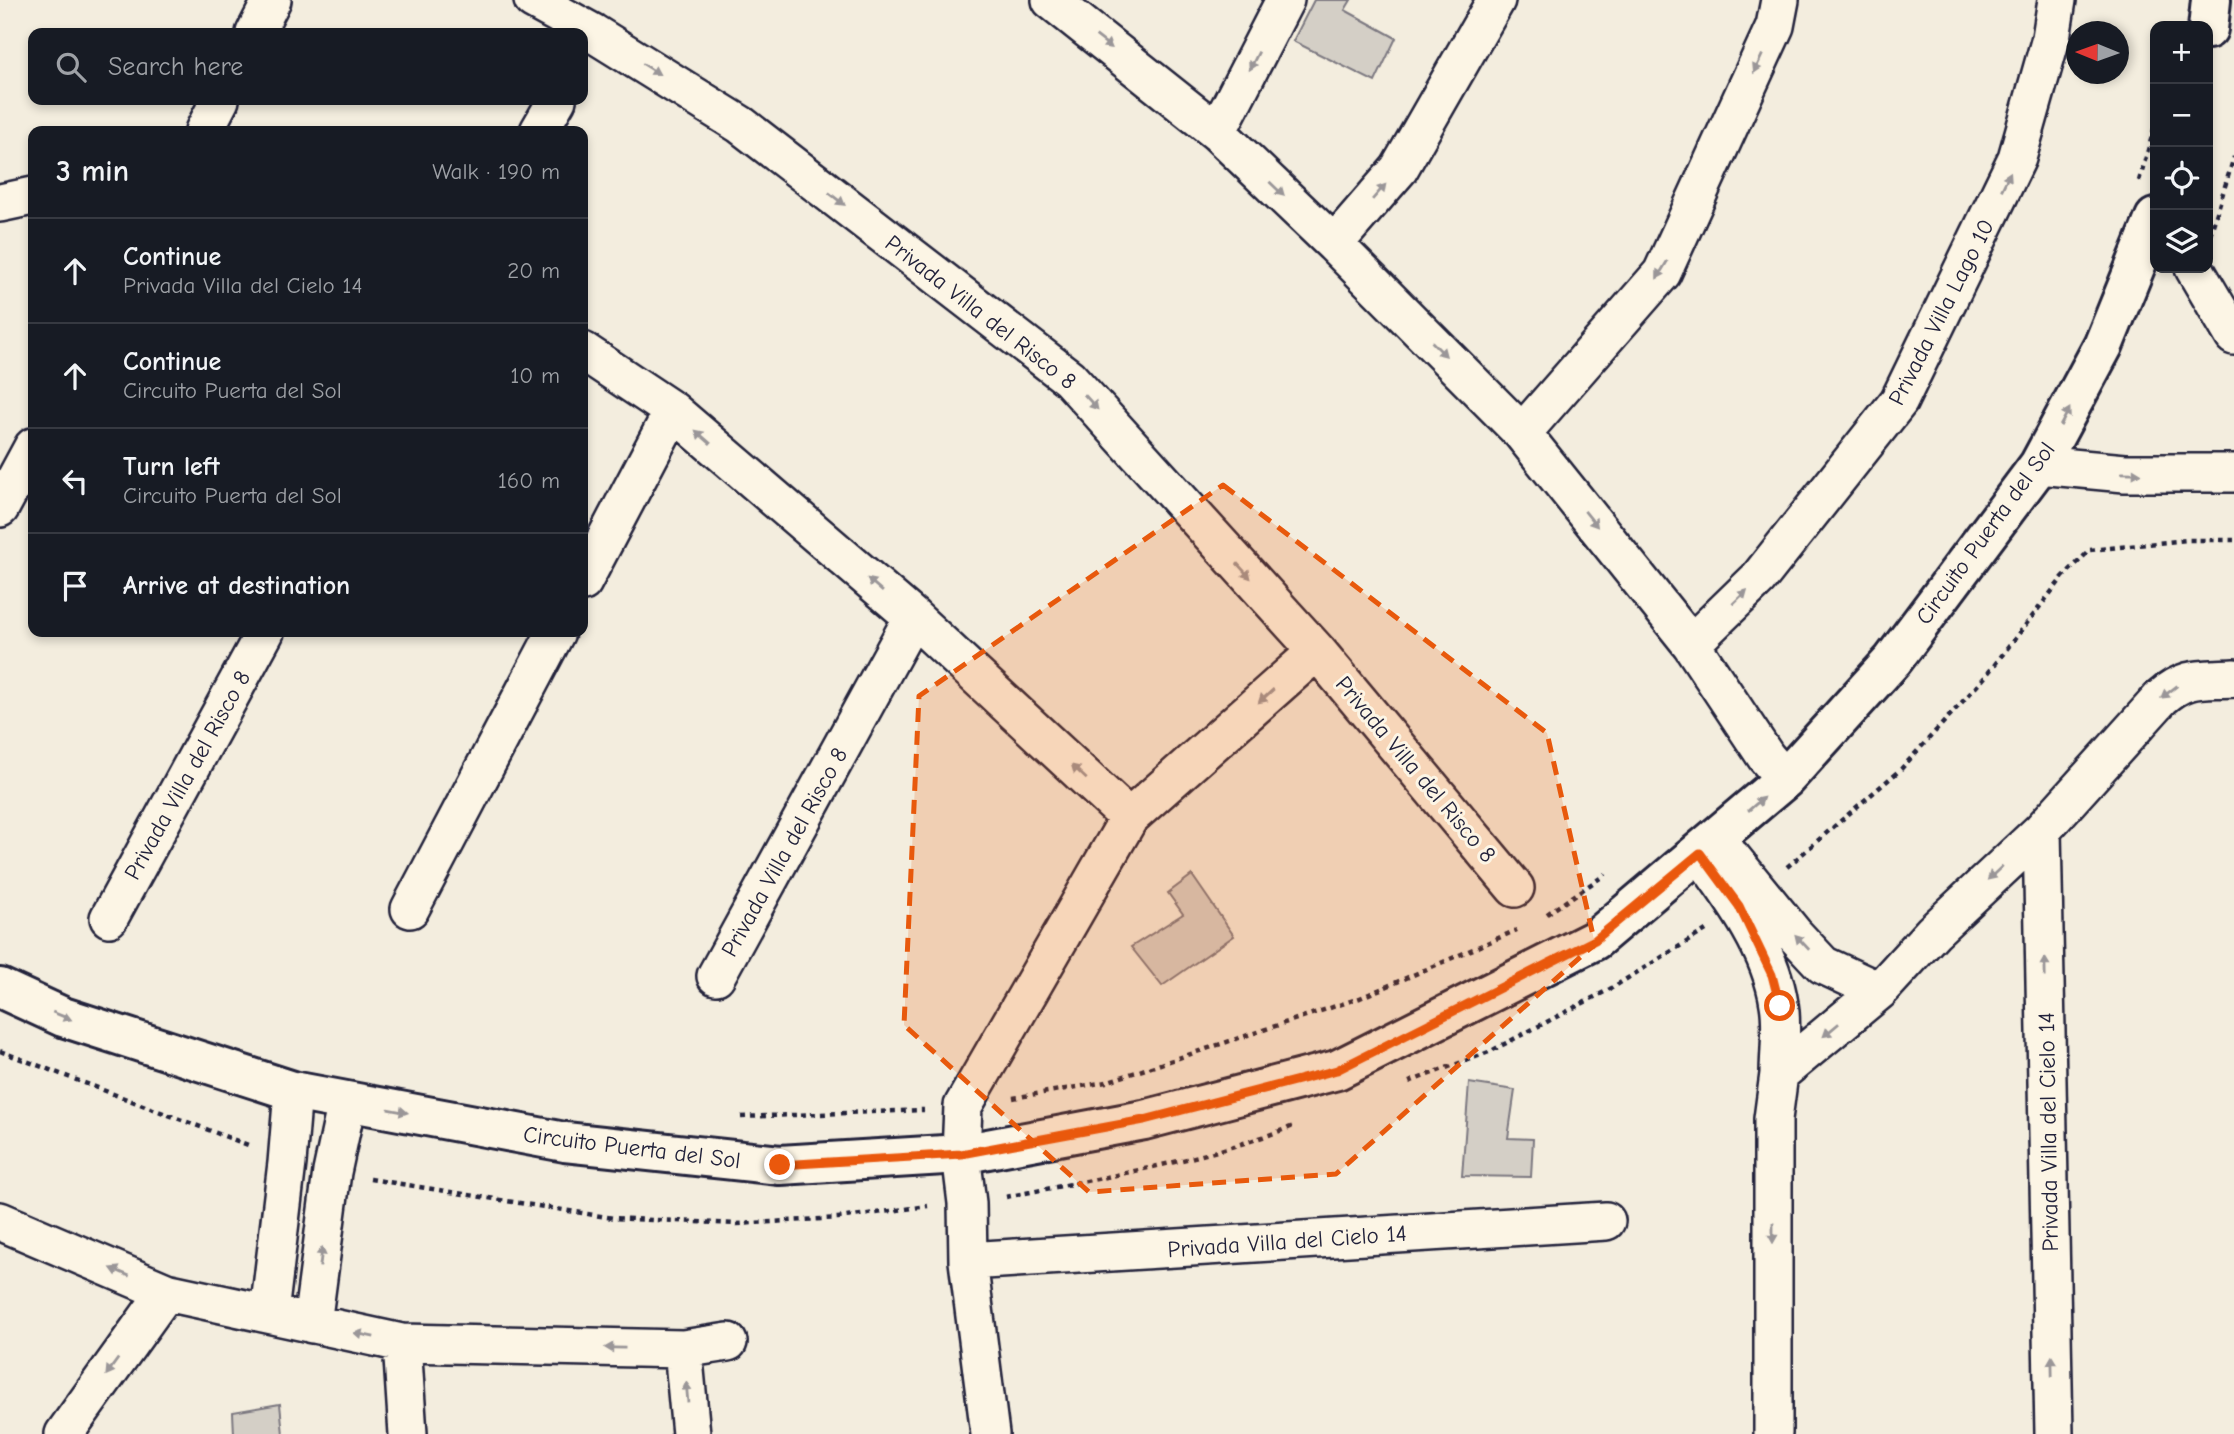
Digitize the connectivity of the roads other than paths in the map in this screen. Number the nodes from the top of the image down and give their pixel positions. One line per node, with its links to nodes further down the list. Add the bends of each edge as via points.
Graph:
1 (272, 0): 10 (street)
2 (533, 0): 11 (street, Privada Villa del Risco 8)
3 (1051, 0): 17 (street, one-way to 17)
4 (1285, 0): 17 (street, one-way to 17)
5 (1496, 0): 21 (street, one-way to 5, via 1399,169)
6 (1780, 0): 26 (street, one-way to 26, via 1775,26 1662,273)
7 (2057, 0): 35 (street, Privada Villa Lago 10, one-way to 7, via 1758,579 1899,401 2017,159)
8 (2211, 0): 9 (street)
9 (2209, 21)
10 (258, 28)
11 (569, 28)
12 (588, 43): 36 (street, Privada Villa del Risco 8, one-way to 36, via 741,125 1069,378)
13 (217, 105): 15 (street)
14 (553, 105): 16 (street)
15 (207, 126)
16 (542, 126)
17 (1217, 132): 21 (street, one-way to 21)
18 (28, 198): 19 (street)
19 (0, 202)
20 (2147, 202): 28 (street, Circuito Puerta del Sol, one-way to 20, via 2103,346)
21 (1334, 244): 26 (street, one-way to 26)
22 (2197, 273): 23 (street)
23 (2234, 336)
24 (588, 354): 25 (street)
25 (673, 411): 31 (street); 32 (street, one-way to 25)
26 (1522, 432): 35 (street, one-way to 35)
27 (28, 456): 30 (street)
28 (2039, 465): 29 (street, one-way to 29, via 2125,473); 38 (street, Circuito Puerta del Sol, via 1893,660)
29 (2234, 474)
30 (0, 508)
31 (588, 572)
32 (913, 617): 39 (street, one-way to 32); 46 (street, Privada Villa del Risco 8)
33 (262, 637): 45 (street, Privada Villa del Risco 8)
34 (553, 637): 44 (street)
35 (1691, 644): 38 (street)
36 (1317, 650): 39 (street, one-way to 39); 42 (street, Privada Villa del Risco 8)
37 (2234, 678): 40 (street, one-way to 40, via 2189,680 2173,687)
38 (1775, 768): 41 (street, Circuito Puerta del Sol, one-way to 38)
39 (1129, 818): 52 (street, via 963,1106)
40 (2042, 830): 48 (street, one-way to 48, via 1933,932); 67 (street, Privada Villa del Cielo 14, one-way to 40)
41 (1708, 846): 43 (street); 52 (street, Circuito Puerta del Sol, via 1595,940 1337,1070 1144,1120)
42 (1515, 888)
43 (1749, 899): 48 (street, one-way to 43, via 1823,965); 49 (street, via 1780,1006)
44 (410, 909)
45 (109, 918)
46 (716, 976)
47 (0, 988): 50 (street, Circuito Puerta del Sol, one-way to 50, via 63,1017)
48 (1879, 990): 49 (street, one-way to 49)
49 (1779, 1074): 66 (street, one-way to 66, via 1773,1119)
50 (293, 1091): 51 (street, Circuito Puerta del Sol); 57 (street)
51 (347, 1102): 52 (street, Circuito Puerta del Sol, one-way to 52, via 565,1142 780,1165); 58 (street, one-way to 51, via 331,1172)
52 (961, 1154): 55 (street)
53 (0, 1221): 56 (street, one-way to 53)
54 (1606, 1221): 55 (street, Privada Villa del Cielo 14)
55 (968, 1261): 65 (street)
56 (166, 1292): 57 (street); 62 (street, one-way to 62)
57 (269, 1313): 58 (street)
58 (313, 1324): 60 (street, one-way to 58)
59 (728, 1342): 61 (street)
60 (401, 1343): 61 (street, one-way to 60); 63 (street)
61 (683, 1349): 64 (street, one-way to 61)
62 (64, 1434)
63 (408, 1434)
64 (691, 1434)
65 (990, 1434)
66 (1773, 1434)
67 (2054, 1434)

